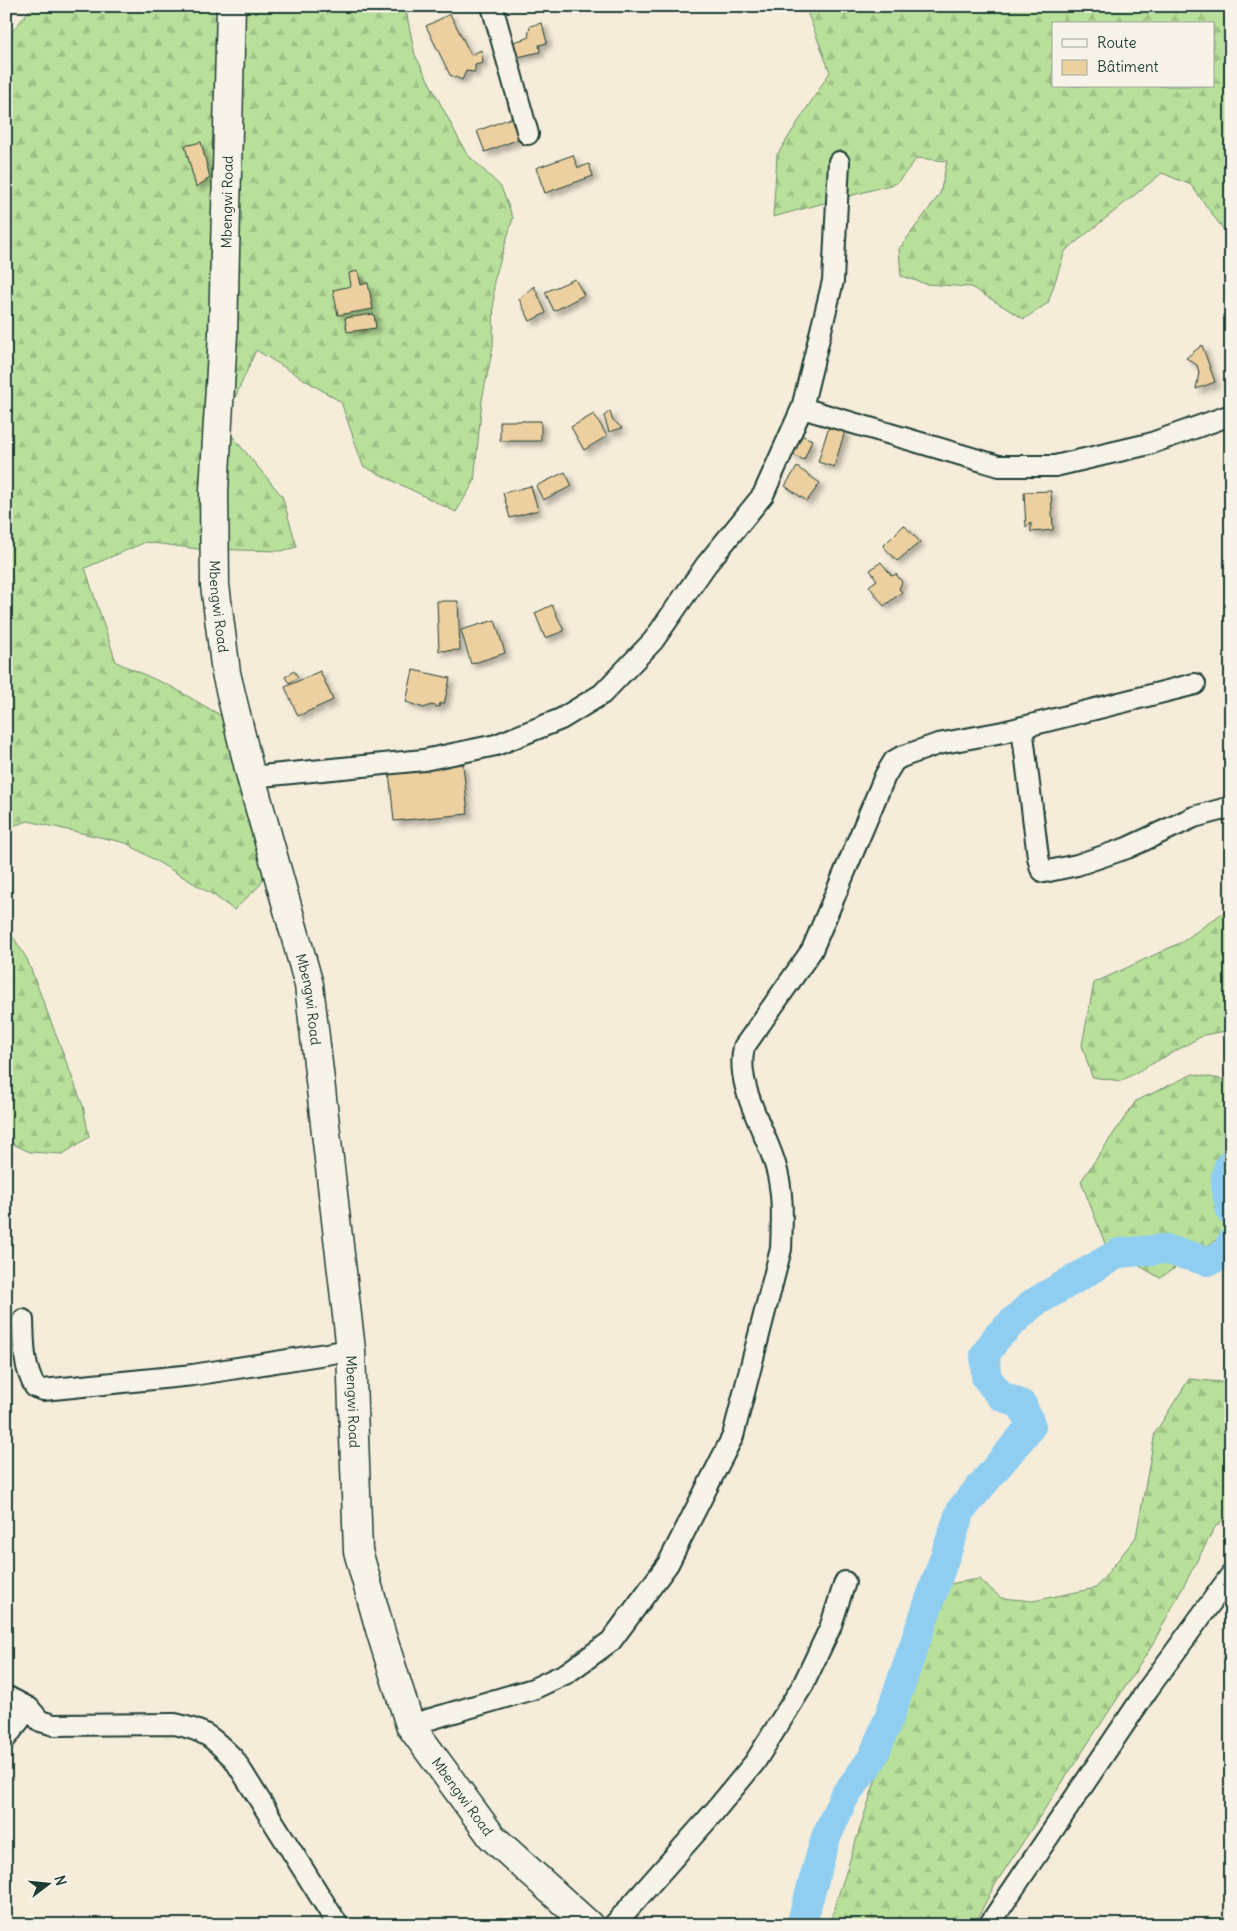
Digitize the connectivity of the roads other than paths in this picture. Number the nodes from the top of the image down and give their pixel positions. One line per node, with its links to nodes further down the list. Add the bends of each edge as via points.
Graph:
1 (231, 6): 9 (main road, Mbengwi Road, via 223,334 214,491 215,585 226,674)
2 (492, 6): 3 (street)
3 (528, 134)
4 (838, 162): 5 (street, via 833,281)
5 (802, 408): 6 (street, via 999,466 1055,466 1149,444); 9 (street, via 763,495 706,565 653,641 602,694 561,719 496,745 424,760)
6 (1231, 415)
7 (1195, 684): 8 (street)
8 (1022, 727): 10 (street, via 1038,857 1044,872 1127,848 1194,817); 17 (street, via 938,744 894,761 812,950 744,1047 741,1059 744,1081 775,1164 781,1190 781,1249 733,1436 668,1564 611,1641 568,1673 533,1689)
9 (252, 777): 12 (main road, Mbengwi Road, via 309,985)
10 (1231, 806)
11 (24, 1320): 12 (street, via 27,1370 35,1387 43,1390 193,1375)
12 (351, 1350): 17 (main road, Mbengwi Road, via 358,1551)
13 (1231, 1575): 22 (street, via 1148,1689)
14 (845, 1582): 21 (street, via 830,1628 803,1685 755,1762)
15 (6, 1696): 16 (street)
16 (29, 1708): 18 (street); 19 (street, via 40,1721 54,1724 175,1724 212,1736 234,1759)
17 (410, 1725): 20 (main road, Mbengwi Road, via 492,1837)
18 (6, 1738)
19 (338, 1925)
20 (589, 1925)
21 (614, 1925)
22 (988, 1925)

